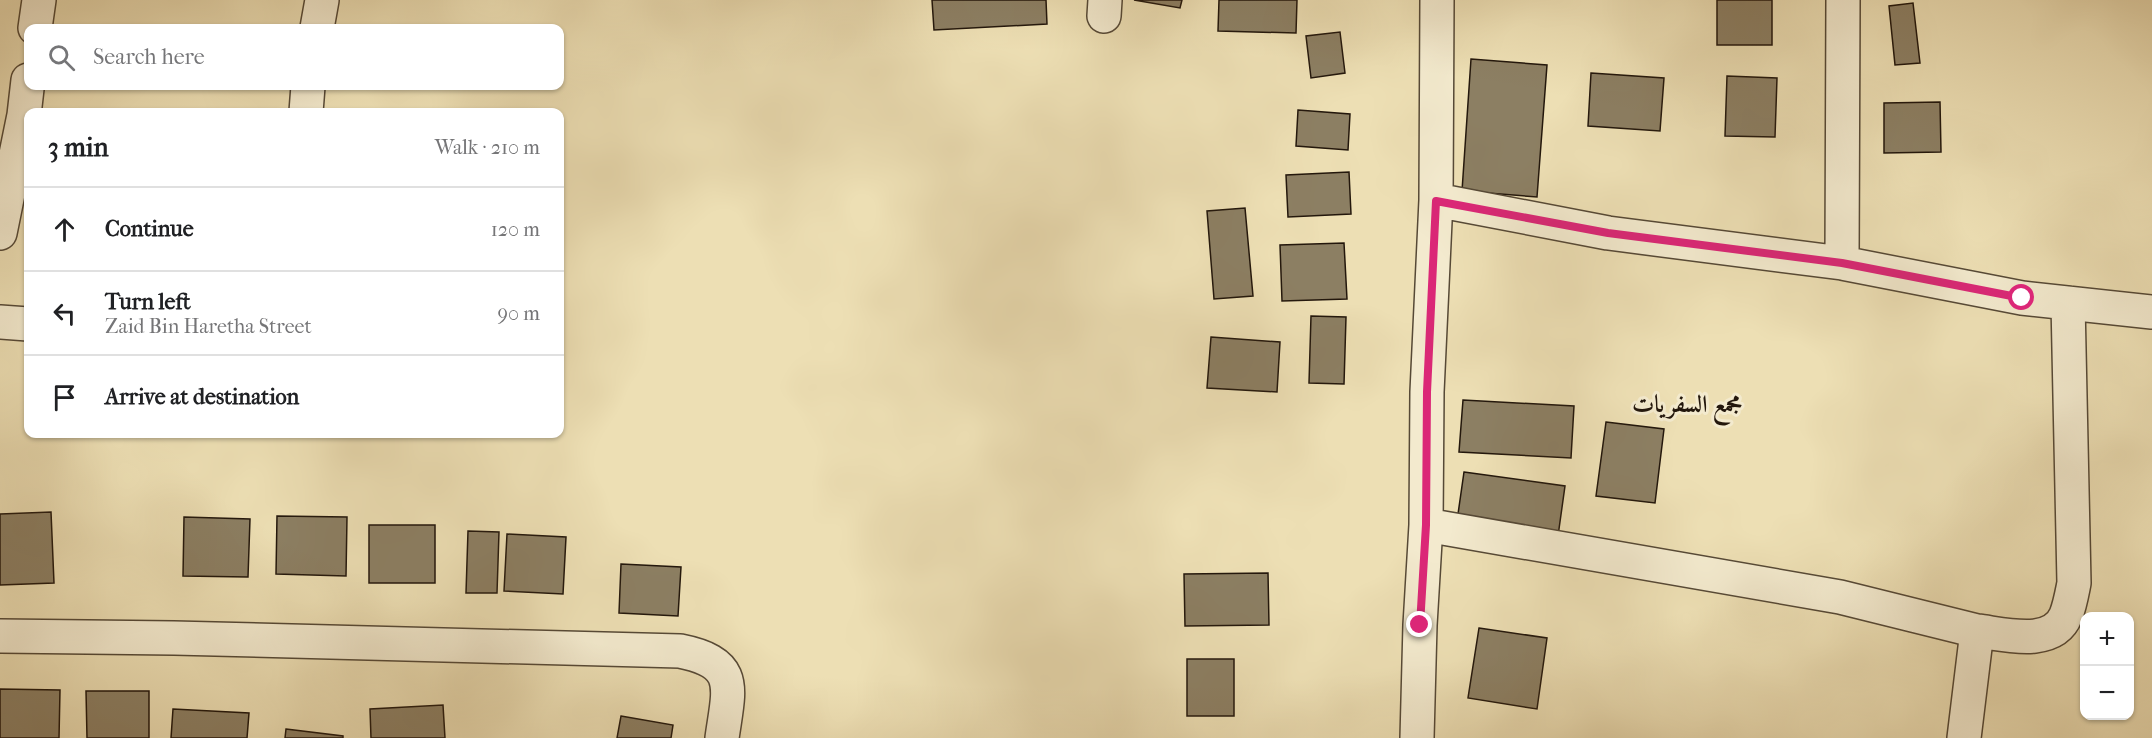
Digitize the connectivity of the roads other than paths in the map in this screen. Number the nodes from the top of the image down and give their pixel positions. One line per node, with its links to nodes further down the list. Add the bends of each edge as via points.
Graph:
1 (39, 0): 5 (street)
2 (322, 0): 6 (street)
3 (1437, 0): 12 (street)
4 (1843, 0): 14 (street)
5 (36, 24)
6 (318, 24)
7 (27, 90): 9 (street)
8 (308, 90): 10 (street)
9 (25, 108)
10 (306, 108)
11 (24, 114): 13 (street)
12 (1436, 201): 14 (street, via 1608,233); 19 (street, via 1427,392)
13 (0, 233)
14 (1842, 263): 15 (street, via 2022,298)
15 (2068, 303): 16 (street); 20 (street, via 2074,583 2066,617 2051,632 2033,638)
16 (2152, 312)
17 (0, 322): 18 (street)
18 (24, 324)
19 (1426, 525): 20 (street, via 1840,597); 23 (street)
20 (1977, 631): 24 (street)
21 (0, 636): 22 (street, via 680,651 701,655 724,672 729,689)
22 (722, 738)
23 (1417, 738)
24 (1964, 738)

